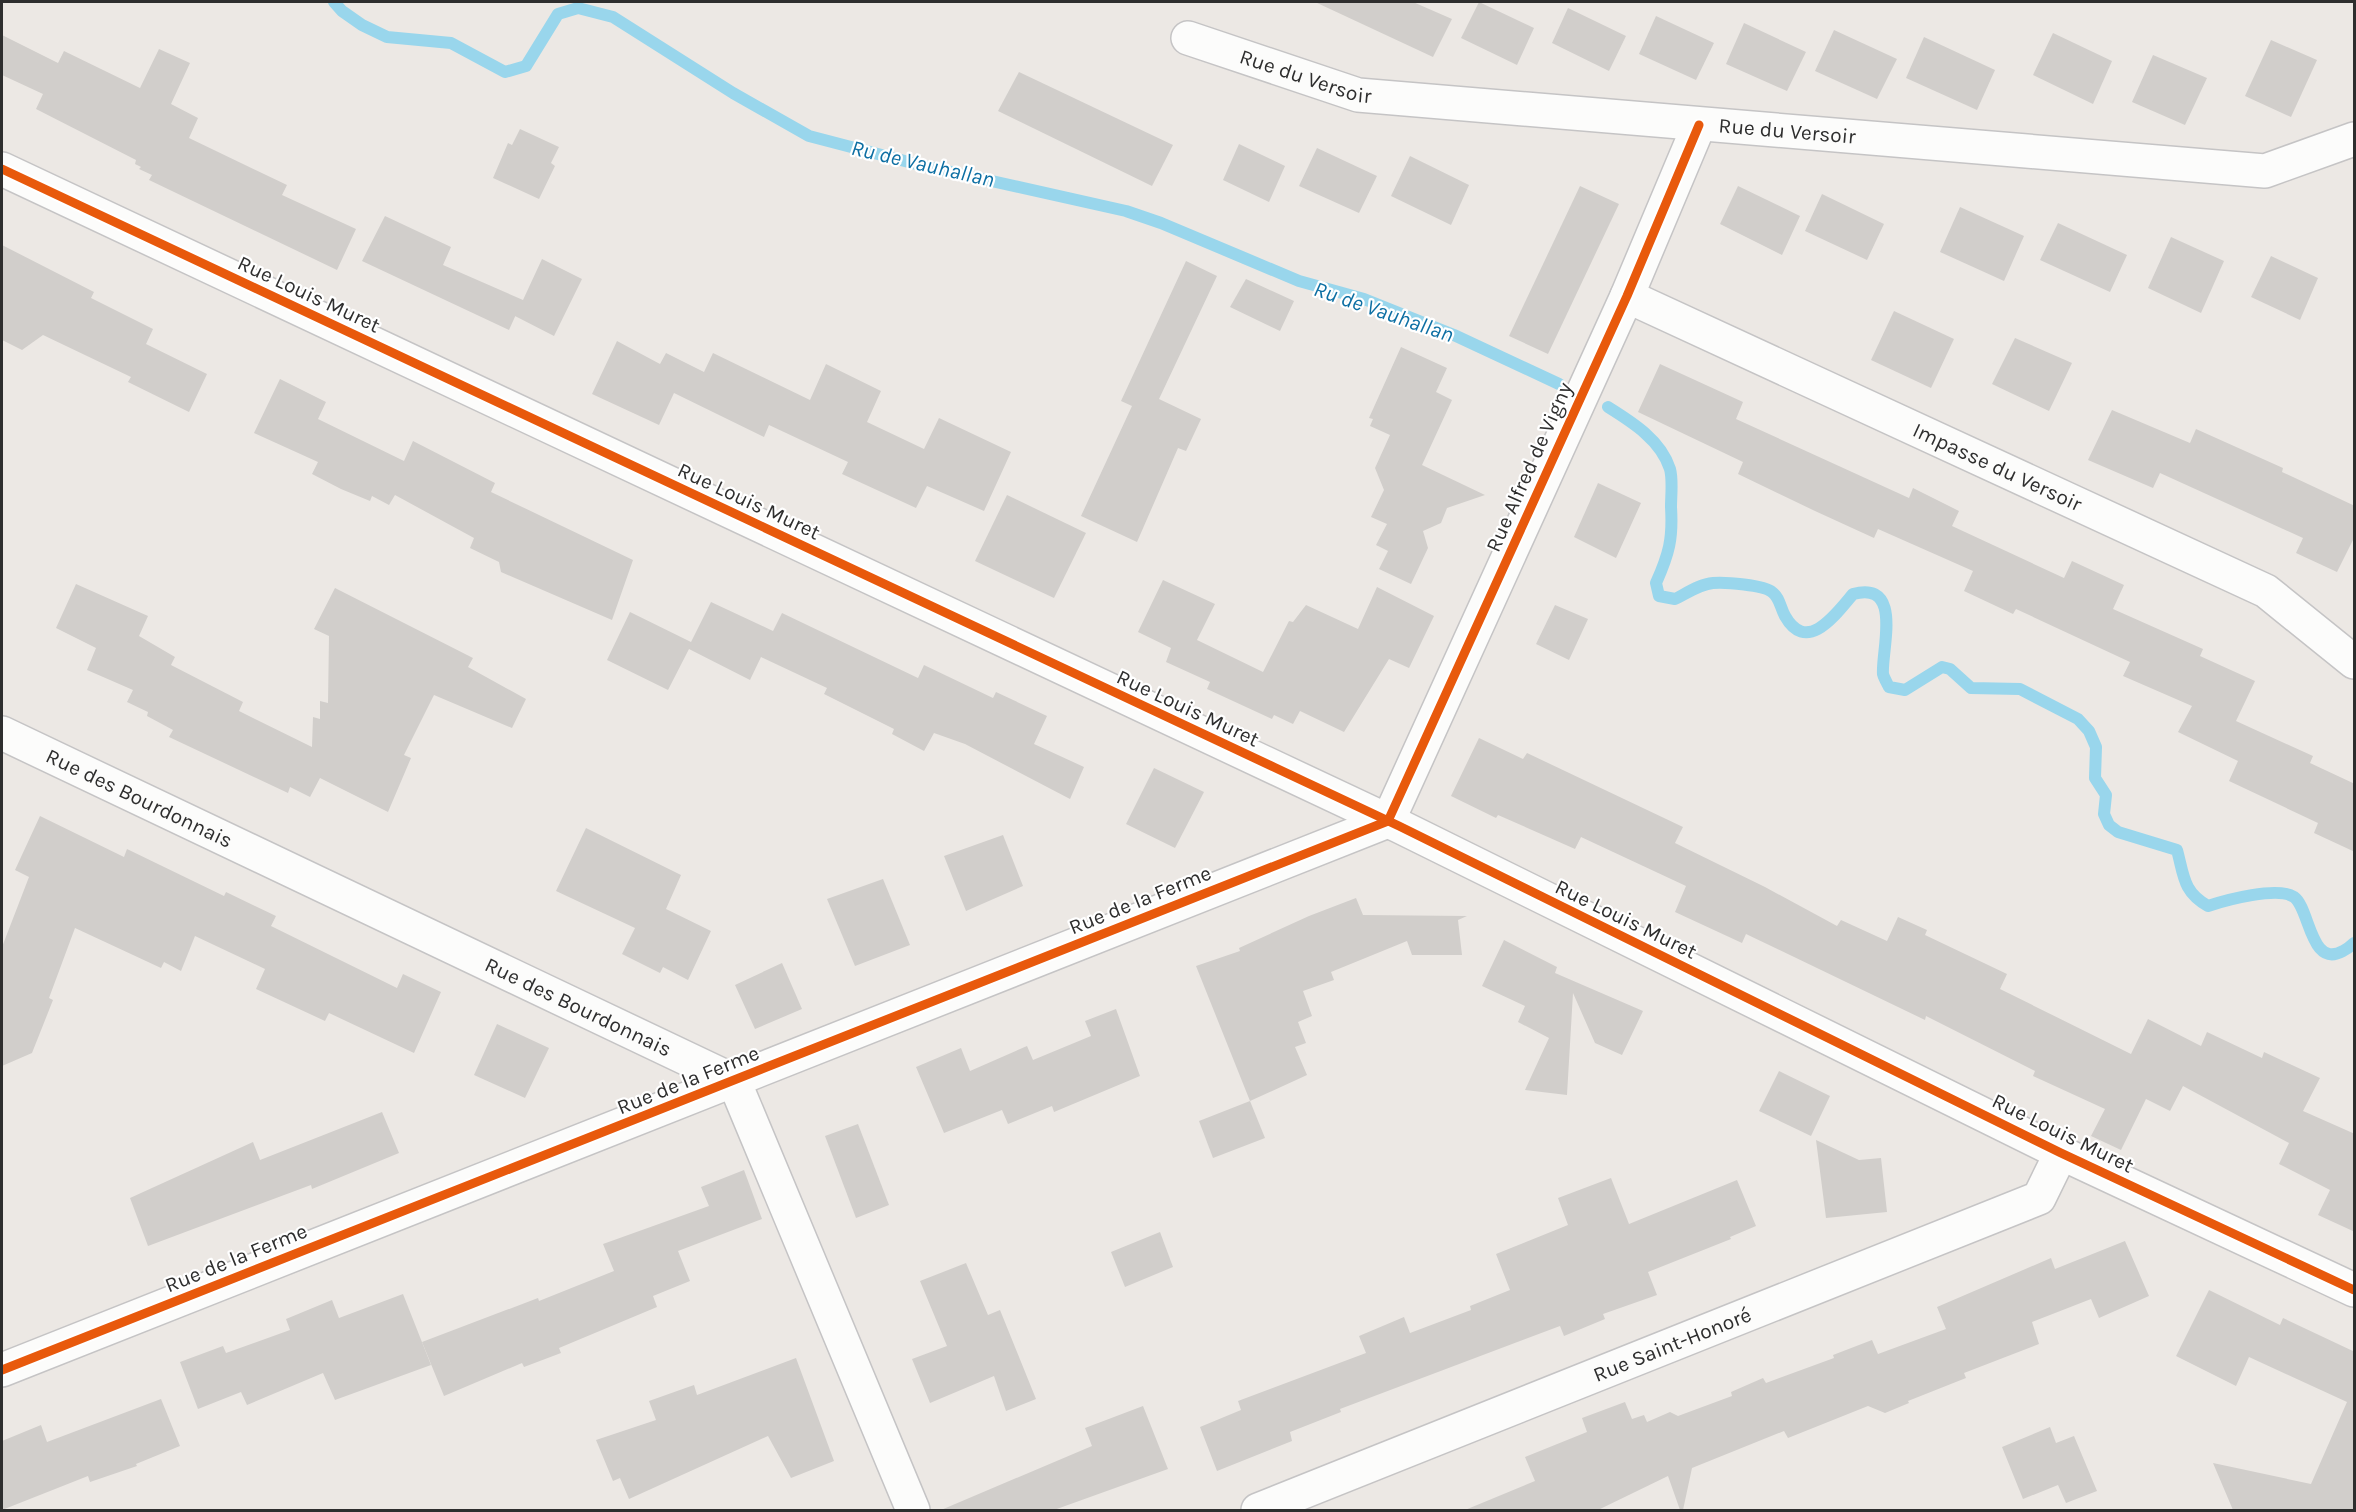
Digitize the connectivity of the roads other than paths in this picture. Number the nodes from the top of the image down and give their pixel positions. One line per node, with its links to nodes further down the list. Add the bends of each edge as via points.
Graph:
1 (1188, 38): 2 (street, Rue du Versoir, via 1358,95)
2 (1698, 125): 3 (street, Rue du Versoir, via 2265,171); 5 (street, Rue Alfred de Vigny)
3 (2355, 139)
4 (2, 169): 8 (street, Rue Louis Muret)
5 (1627, 296): 6 (street, Impasse du Versoir, via 2266,591); 8 (street, Rue Alfred de Vigny)
6 (2355, 662)
7 (2, 733): 9 (street, Rue des Bourdonnais)
8 (1388, 821): 9 (street, Rue de la Ferme); 10 (street, Rue Louis Muret)
9 (734, 1081): 12 (street, Rue de la Ferme); 13 (street)
10 (2061, 1154): 11 (street, Rue Louis Muret); 14 (street, Rue Saint-Honoré, via 2039,1198)
11 (2355, 1290)
12 (2, 1370)
13 (913, 1510)
14 (1258, 1510)

